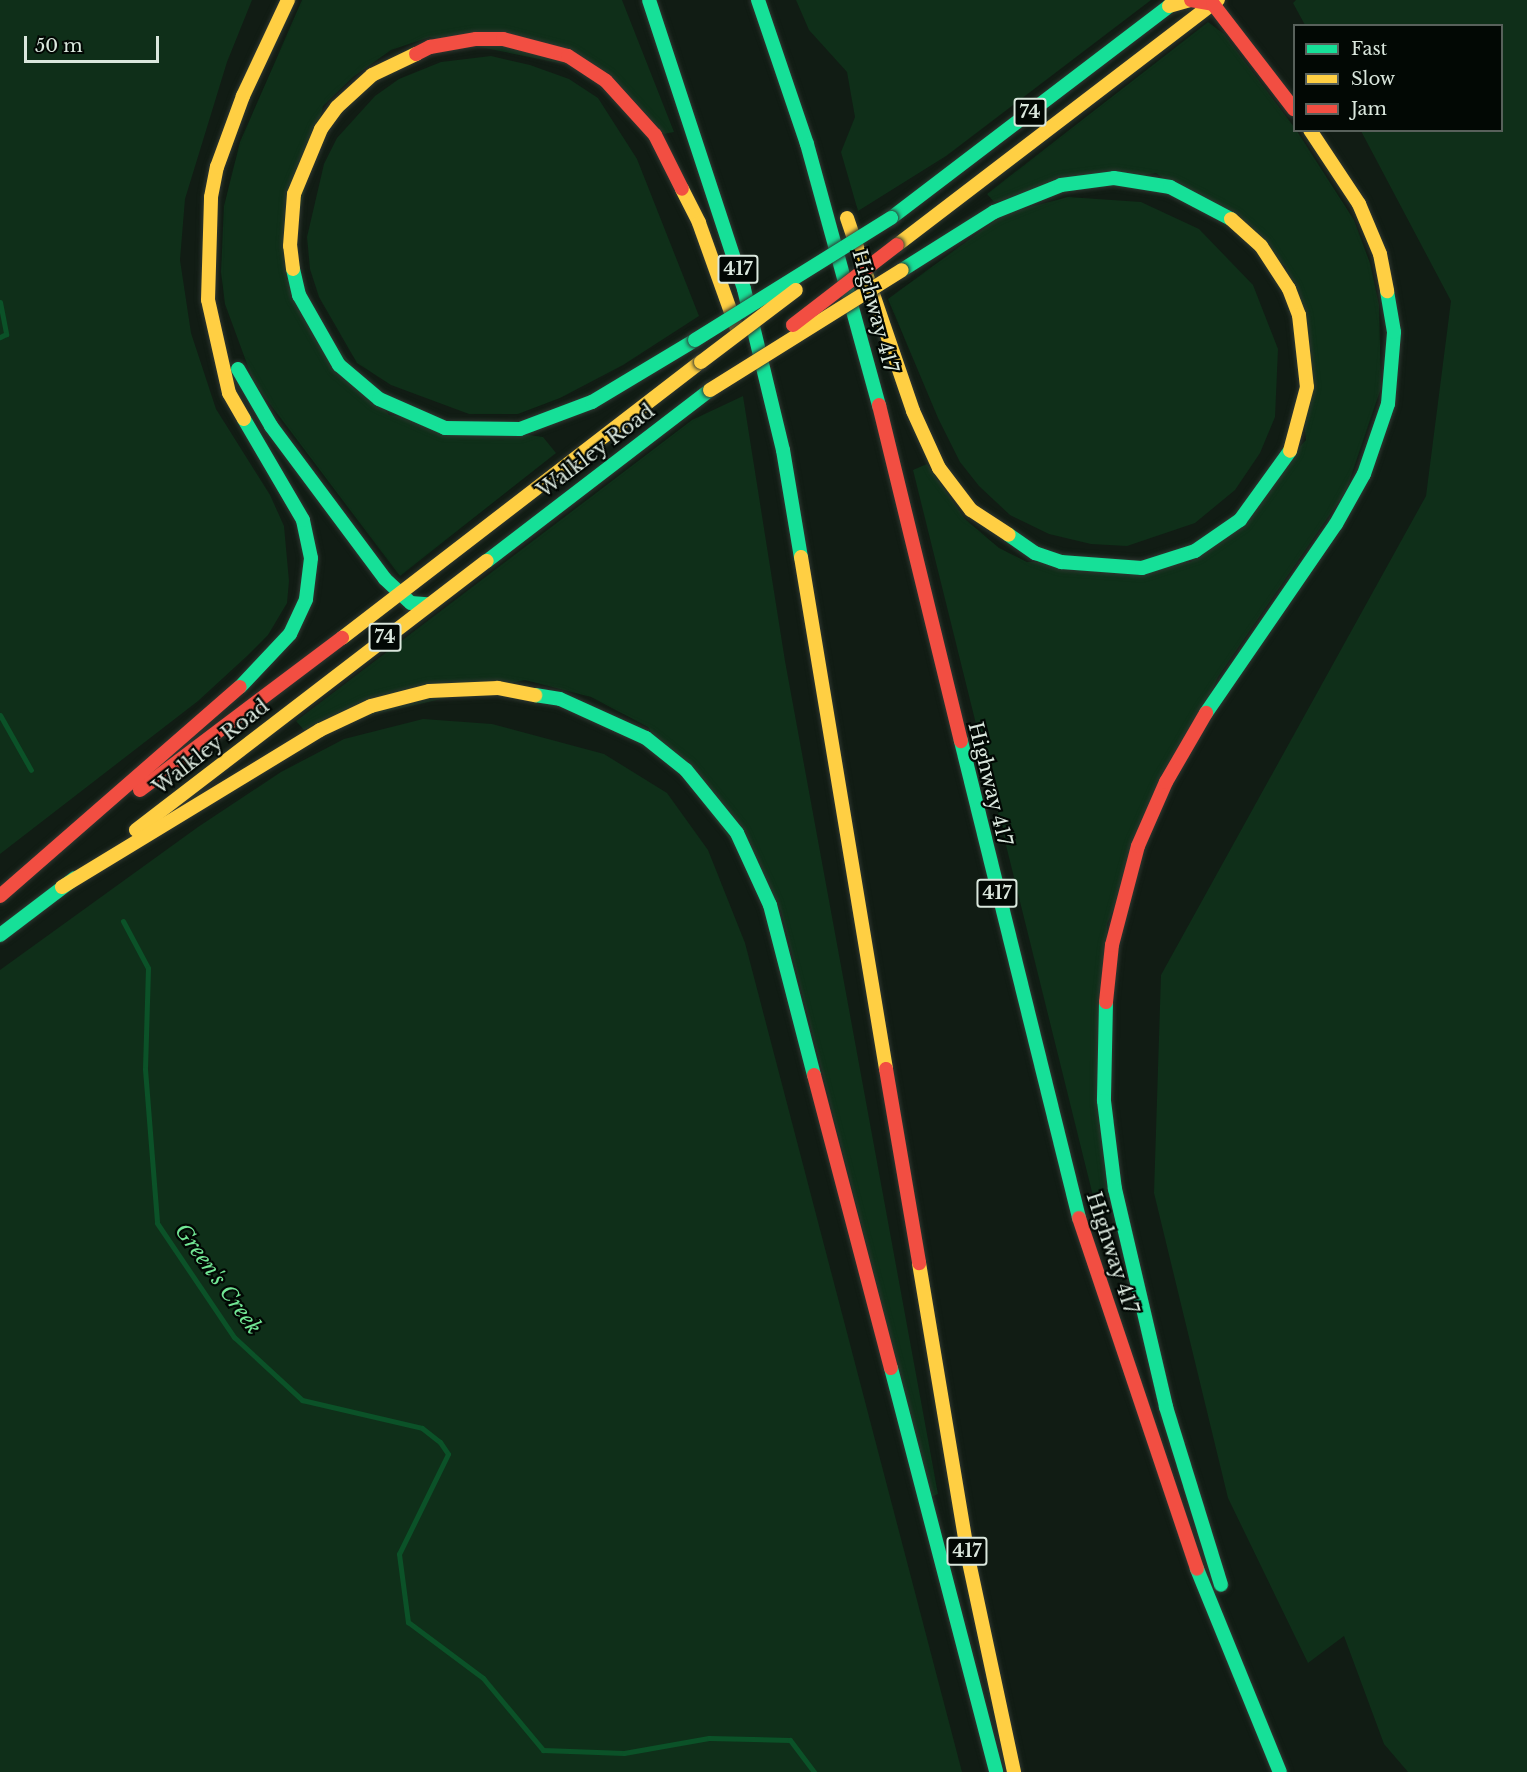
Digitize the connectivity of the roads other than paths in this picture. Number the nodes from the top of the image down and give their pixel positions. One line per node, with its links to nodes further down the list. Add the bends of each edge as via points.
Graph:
1 (288, 0): 13 (main road, via 243,96 217,167 211,197)
2 (649, 0): 15 (main road, 417, via 744,289 783,450)
3 (758, 0): 23 (main road, Highway 417 / 417, via 807,144 858,319 986,851 1083,1228 1198,1572)
4 (766, 0): 8 (main road)
5 (1190, 0): 6 (main road); 7 (main road)
6 (1215, 2): 9 (main road); 14 (main road, Walkley Road / 74, bridge)
7 (1173, 3): 12 (main road, Walkley Road / 74)
8 (807, 94)
9 (1293, 108)
10 (1311, 132): 23 (main road, via 1359,204 1380,254 1394,332 1388,404 1374,451 1352,497 1203,716 1147,824 1112,945 1103,1043 1106,1119 1115,1189 1154,1359 1177,1445)
11 (844, 208): 14 (main road, bridge, via 913,411 939,468 971,510 1035,553 1060,562 1118,570 1142,568 1195,551 1240,520 1260,499 1290,452 1307,387 1304,339 1295,306 1261,246 1222,211 1192,196 1170,187 1114,178 1061,185 994,213 902,270)
12 (891, 218): 15 (main road, bridge, via 695,340 592,402 520,429 445,428 378,399 339,365 323,343 299,295 293,272 290,246 294,194 321,129 337,106 372,75 410,54 452,42 503,39 549,48 606,81 655,135 699,224 728,299); 16 (main road, Walkley Road / 74, bridge)
13 (210, 270): 16 (main road, via 227,339 252,398); 19 (main road, via 212,330 226,383 238,411 294,500 308,539 310,579 306,599 291,634 265,664)
14 (710, 390): 17 (main road, Walkley Road / 74)
15 (800, 546): 22 (main road, 417, via 969,1562)
16 (399, 595): 17 (main road, via 411,603); 19 (main road, Walkley Road / 74)
17 (427, 604): 18 (main road, Walkley Road / 74)
18 (62, 887): 20 (main road, Walkley Road / 74); 21 (main road, via 320,730 371,706 429,691 498,687 560,699 603,715 646,738 686,770 737,833 770,905)
19 (0, 897)
20 (0, 935)
21 (996, 1772)
22 (1014, 1772)
23 (1280, 1772)

